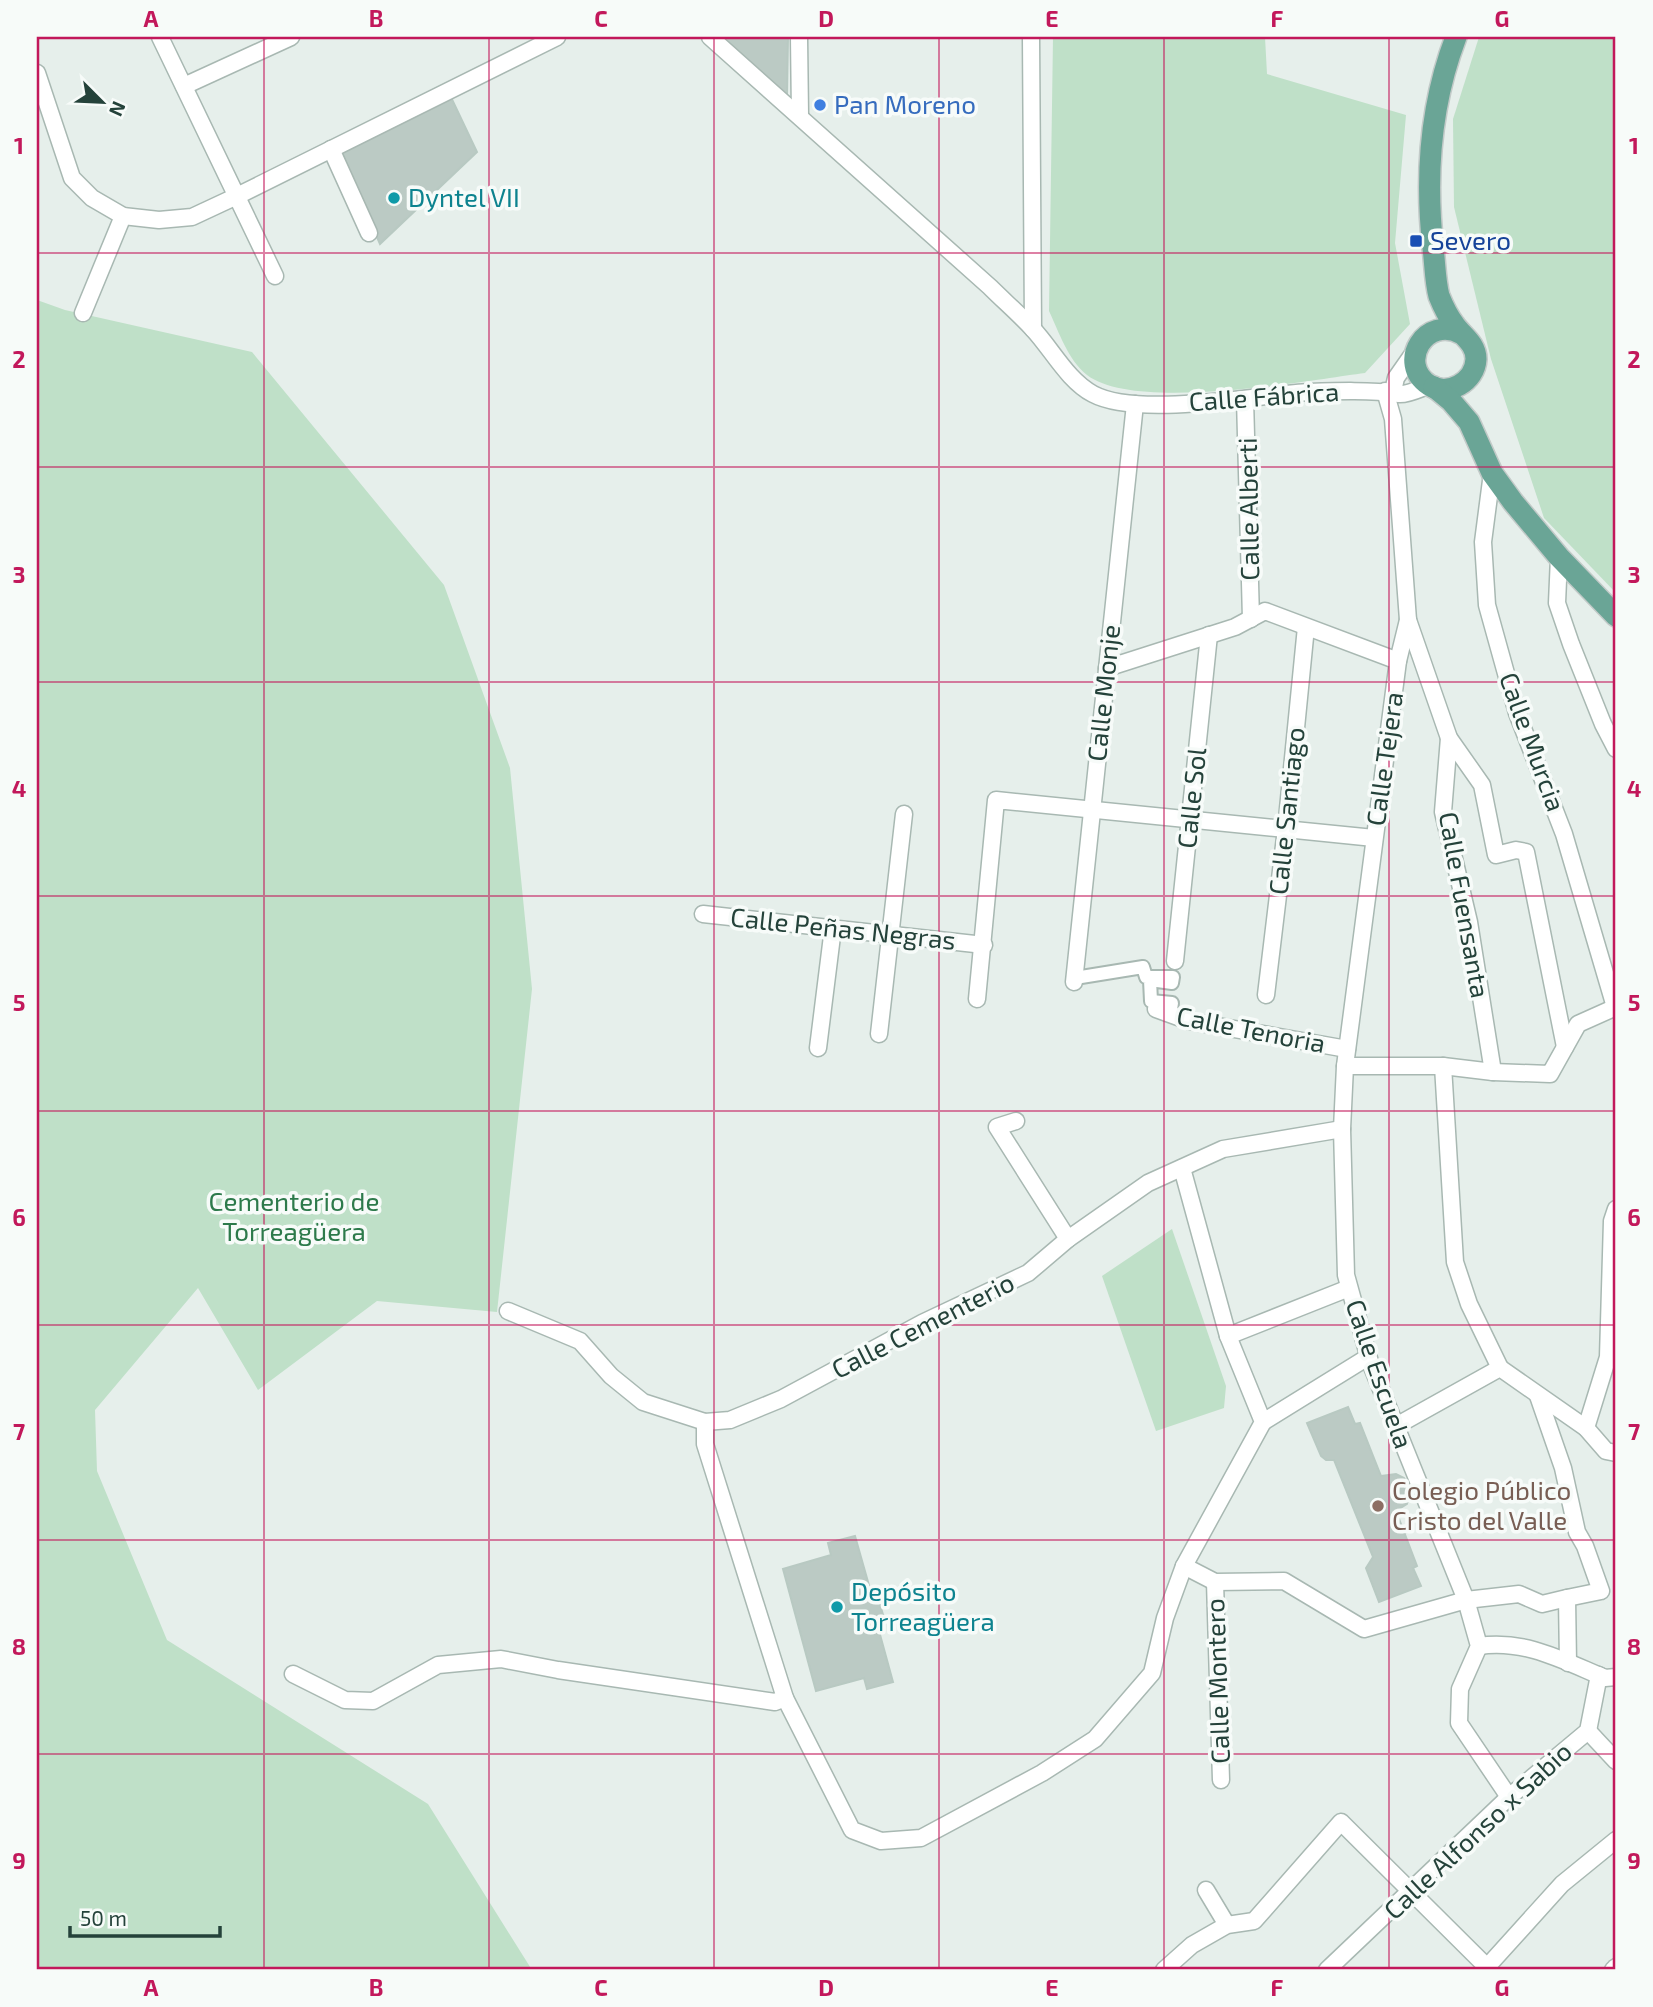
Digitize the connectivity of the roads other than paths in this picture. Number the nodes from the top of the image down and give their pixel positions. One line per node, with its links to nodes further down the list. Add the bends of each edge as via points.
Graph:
1 (160, 37): 9 (street)
2 (291, 37): 9 (street)
3 (557, 37): 11 (street)
4 (710, 37): 10 (street, Calle Fábrica)
5 (799, 37): 10 (street)
6 (1031, 37): 18 (street)
7 (1455, 37): 16 (main road, via 1434,114 1430,155)
8 (37, 73): 13 (street, via 72,178 92,198)
9 (184, 86): 12 (street)
10 (800, 115): 18 (street, Calle Fábrica)
11 (331, 149): 12 (street); 14 (street)
12 (237, 196): 13 (street, via 192,217); 15 (street)
13 (123, 216): 17 (street)
14 (369, 233)
15 (275, 276)
16 (1438, 292): 19 (main road); 20 (main road, via 1433,320)
17 (83, 313)
18 (1033, 329): 25 (street, Calle Fábrica, via 1081,386 1109,401)
19 (1462, 334): 20 (main road, via 1444,328); 21 (main road, via 1475,352)
20 (1421, 342): 22 (main road, via 1415,364); 23 (street)
21 (1472, 373): 22 (main road, via 1456,387); 26 (main road)
22 (1432, 386): 23 (street, Calle Fábrica, via 1400,394); 26 (main road)
23 (1389, 391): 24 (street, Calle Fábrica); 31 (street, Calle Tejera)
24 (1245, 398): 25 (street, Calle Fábrica); 30 (street, Calle Alberti)
25 (1135, 404): 35 (street, Calle Monje)
26 (1469, 422): 27 (main road)
27 (1492, 473): 28 (main road); 51 (street, Calle Murcia, via 1482,542 1488,605 1517,713 1564,834)
28 (1559, 557): 29 (main road); 37 (street, via 1558,603)
29 (1616, 616)
30 (1251, 619): 32 (street, via 1265,611); 33 (street)
31 (1408, 620): 34 (street, Calle Tejera); 36 (street)
32 (1306, 626): 34 (street); 41 (street, Calle Santiago)
33 (1209, 635): 35 (street); 40 (street, Calle Sol)
34 (1398, 661): 42 (street, Calle Tejera)
35 (1107, 668): 38 (street, Calle Monje)
36 (1449, 738): 54 (street, via 1482,785 1496,855 1526,852); 59 (street, Calle Fuensanta, via 1444,812 1469,922)
37 (1616, 749)
38 (1092, 809): 40 (street); 46 (street, via 996,800); 48 (street, Calle Monje)
39 (904, 814): 45 (street)
40 (1189, 819): 41 (street); 47 (street, Calle Sol)
41 (1286, 829): 42 (street); 49 (street, Calle Santiago)
42 (1374, 838): 56 (street, Calle Tejera)
43 (703, 914): 44 (street, Calle Peñas Negras)
44 (833, 928): 45 (street, Calle Peñas Negras); 55 (street)
45 (890, 934): 46 (street, Calle Peñas Negras); 53 (street)
46 (984, 945): 50 (street)
47 (1175, 961)
48 (1075, 980): 52 (street, via 1143,967 1146,977 1173,977 1172,983 1150,980 1151,1001 1172,1003 1171,1009)
49 (1266, 995)
50 (977, 999)
51 (1616, 1007): 54 (street, via 1578,1024)
52 (1156, 1009): 56 (street, Calle Tenoria, via 1189,1021)
53 (879, 1034)
54 (1565, 1047): 59 (street, via 1550,1074)
55 (818, 1048)
56 (1347, 1049): 57 (street, Calle Tejera)
57 (1345, 1066): 58 (street); 61 (street, Calle Tejera)
58 (1443, 1066): 59 (street); 69 (street, via 1455,1262 1469,1304)
59 (1493, 1072)
60 (1016, 1121): 64 (street, via 997,1127)
61 (1342, 1129): 62 (street, Calle Cementerio, via 1223,1149); 65 (street, Calle Escuela)
62 (1182, 1168): 64 (street, Calle Cementerio, via 1148,1183); 67 (street)
63 (1616, 1209): 74 (street, via 1608,1357)
64 (1069, 1239): 71 (street, Calle Cementerio, via 1028,1273 922,1323 781,1399 730,1420)
65 (1349, 1288): 67 (street); 68 (street, Calle Escuela)
66 (508, 1311): 71 (street, Calle Cementerio, via 580,1341 611,1376 643,1402)
67 (1227, 1336): 72 (street)
68 (1368, 1357): 72 (street); 73 (street, Calle Escuela)
69 (1500, 1368): 70 (street); 73 (street)
70 (1533, 1392): 74 (street); 78 (street, via 1563,1468 1577,1532)
71 (705, 1422): 86 (street, via 705,1444)
72 (1264, 1422): 76 (street)
73 (1396, 1426): 80 (street, Calle Escuela)
74 (1586, 1428): 75 (street, via 1606,1451)
75 (1616, 1453)
76 (1184, 1566): 77 (street); 86 (street, via 1165,1618 1153,1673 1095,1739 921,1838 881,1842 852,1830)
77 (1215, 1582): 80 (street, via 1284,1581 1364,1629); 89 (street, Calle Montero)
78 (1609, 1593): 79 (street)
79 (1567, 1598): 80 (street, via 1542,1604 1519,1594); 82 (street)
80 (1466, 1600): 81 (street, Calle Escuela)
81 (1479, 1646): 82 (street, via 1499,1643 1537,1649); 90 (street, via 1460,1689 1458,1723)
82 (1567, 1662): 84 (street)
83 (293, 1674): 86 (street, via 345,1700 373,1701 438,1665 500,1659 775,1702)
84 (1599, 1675): 85 (street); 87 (street, Calle Alfonso x Sabio)
85 (1616, 1677)
86 (785, 1698)
87 (1588, 1731): 88 (street); 90 (street, Calle Alfonso x Sabio)
88 (1616, 1761)
89 (1222, 1780)
90 (1509, 1797): 93 (street, Calle Alfonso x Sabio)
91 (1616, 1840): 95 (street, via 1562,1884)
92 (1206, 1890): 94 (street)
93 (1411, 1892): 94 (street, via 1341,1822 1254,1921); 95 (street); 97 (street, Calle Alfonso x Sabio)
94 (1227, 1925): 96 (street, via 1192,1945)
95 (1488, 1968)
96 (1164, 1970)
97 (1327, 1970)

